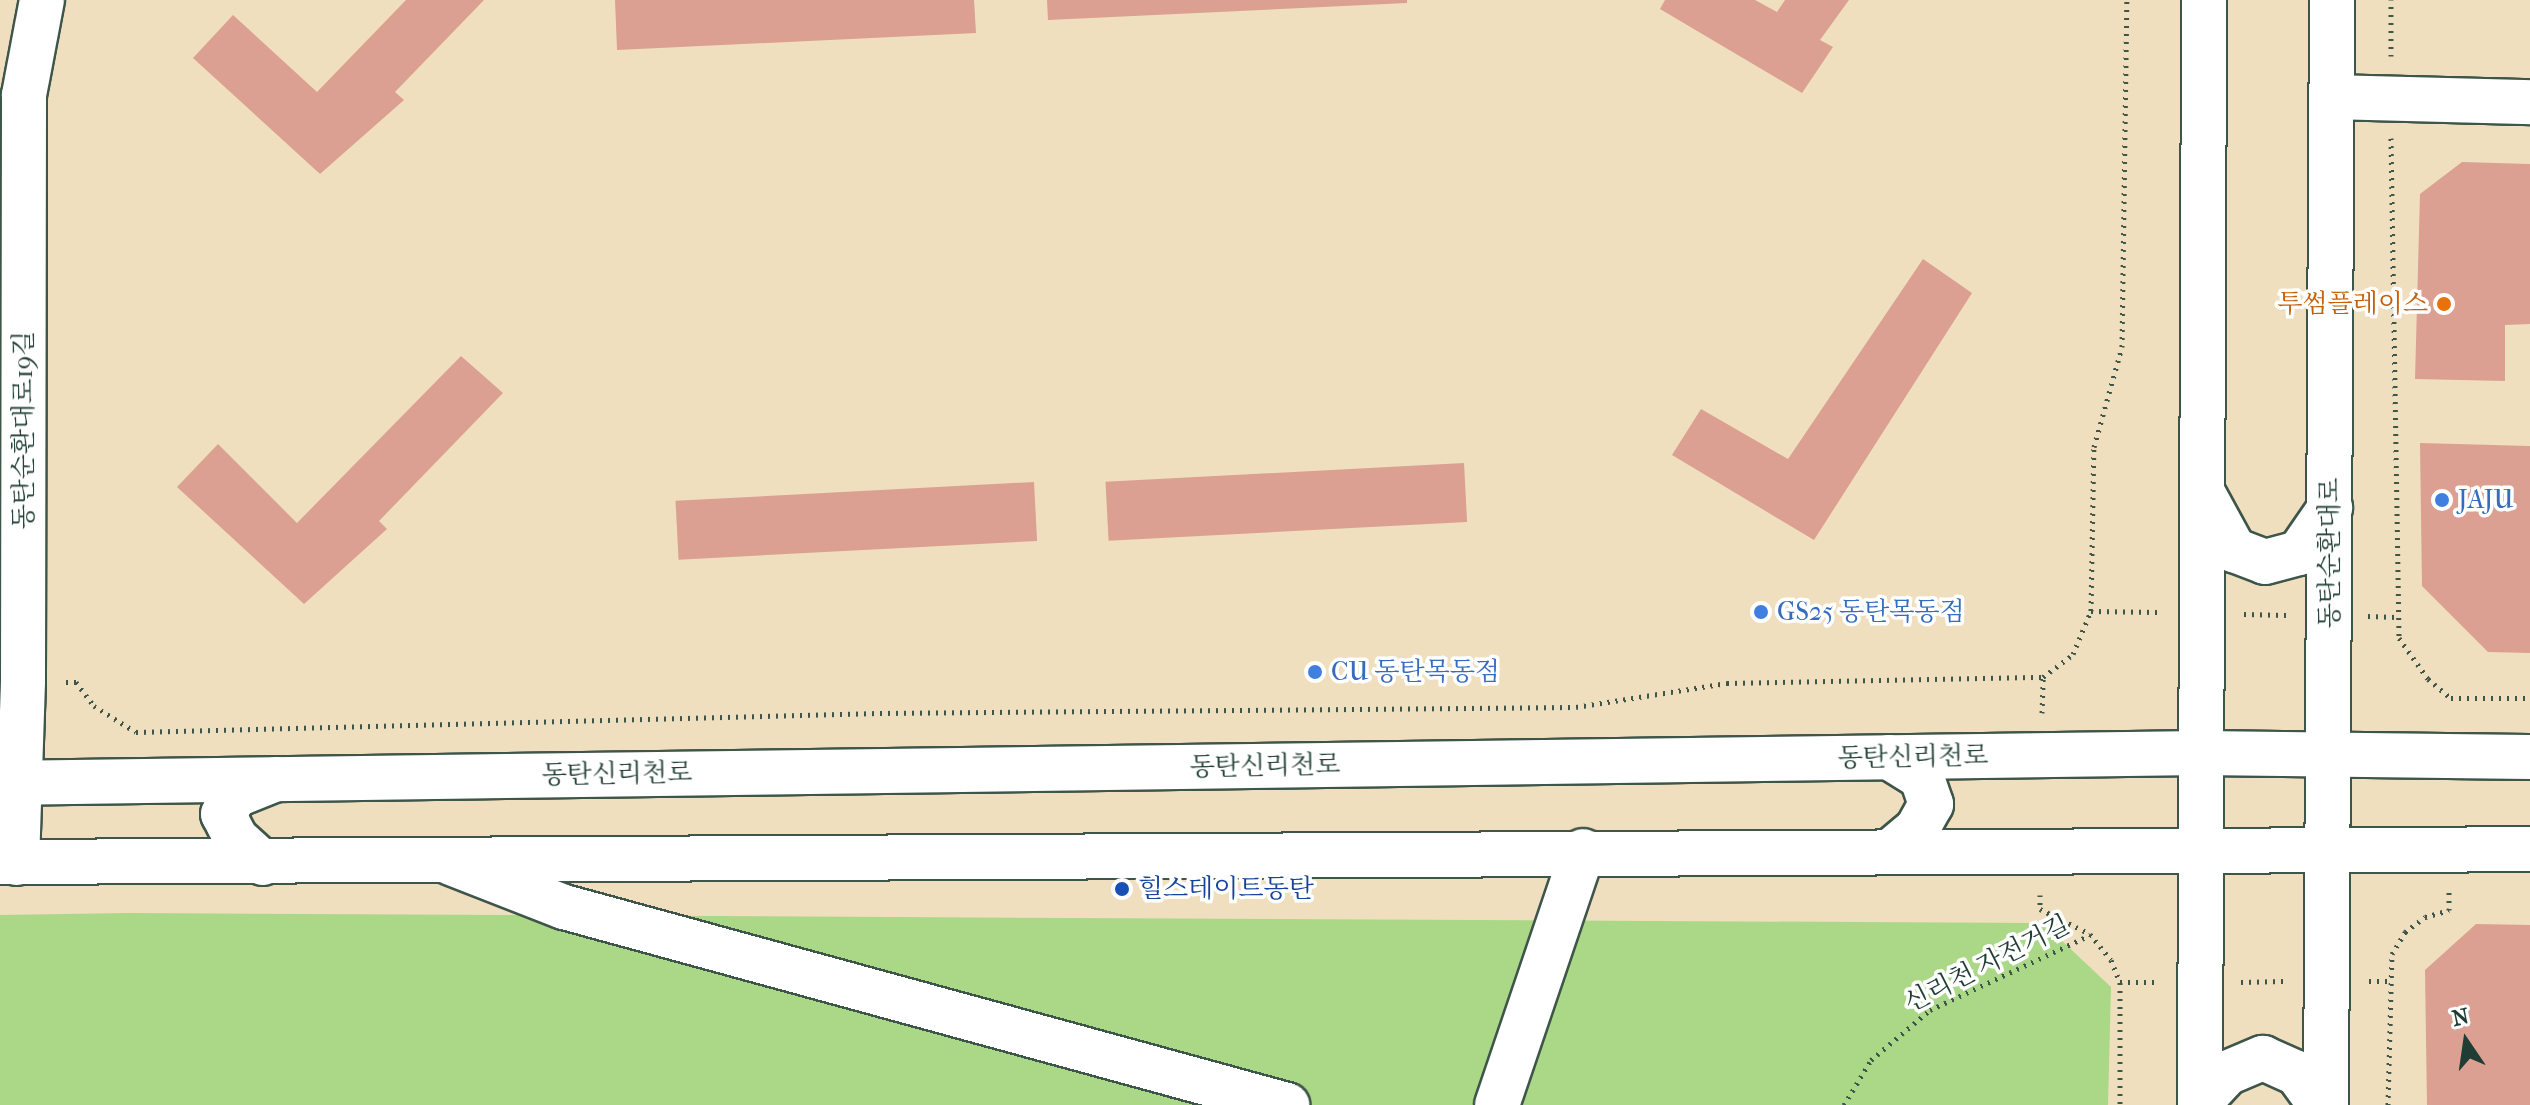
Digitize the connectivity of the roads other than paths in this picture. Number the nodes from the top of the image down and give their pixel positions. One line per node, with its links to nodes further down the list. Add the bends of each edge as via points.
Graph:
1 (42, 0): 13 (main road, 동탄순환대로19길, via 24,95 23,681)
2 (2204, 0): 6 (main road)
3 (2332, 0): 4 (main road, 동탄순환대로)
4 (2333, 97): 5 (main road); 7 (main road, 동탄순환대로)
5 (2530, 102)
6 (2202, 493): 7 (main road, via 2234,550 2265,562 2299,553); 8 (main road)
7 (2330, 508): 9 (main road, 동탄순환대로)
8 (2201, 753): 9 (main road, 동탄신리천로); 10 (main road, 동탄신리천로); 16 (main road)
9 (2328, 754): 11 (main road, 동탄신리천로); 14 (main road, 동탄순환대로)
10 (1889, 757): 12 (main road, 동탄신리천로); 18 (main road, via 1922,778 1931,804 1917,829)
11 (2530, 757)
12 (278, 779): 13 (main road, 동탄신리천로); 20 (main road, via 236,795 223,814 236,839)
13 (9, 783): 19 (main road, 동탄순환대로19길)
14 (2329, 848): 15 (main road); 16 (main road); 26 (main road, 동탄순환대로)
15 (2530, 849)
16 (2201, 850): 18 (main road); 22 (main road)
17 (1583, 851): 18 (main road); 21 (main road); 24 (main road)
18 (1890, 852)
19 (9, 862): 20 (main road)
20 (263, 863): 21 (main road)
21 (451, 863): 23 (main road, via 564,907)
22 (2200, 1103): 25 (main road, via 2227,1073 2263,1058 2297,1073)
23 (1287, 1105)
24 (1497, 1105)
25 (2320, 1105)
26 (2326, 1105)

